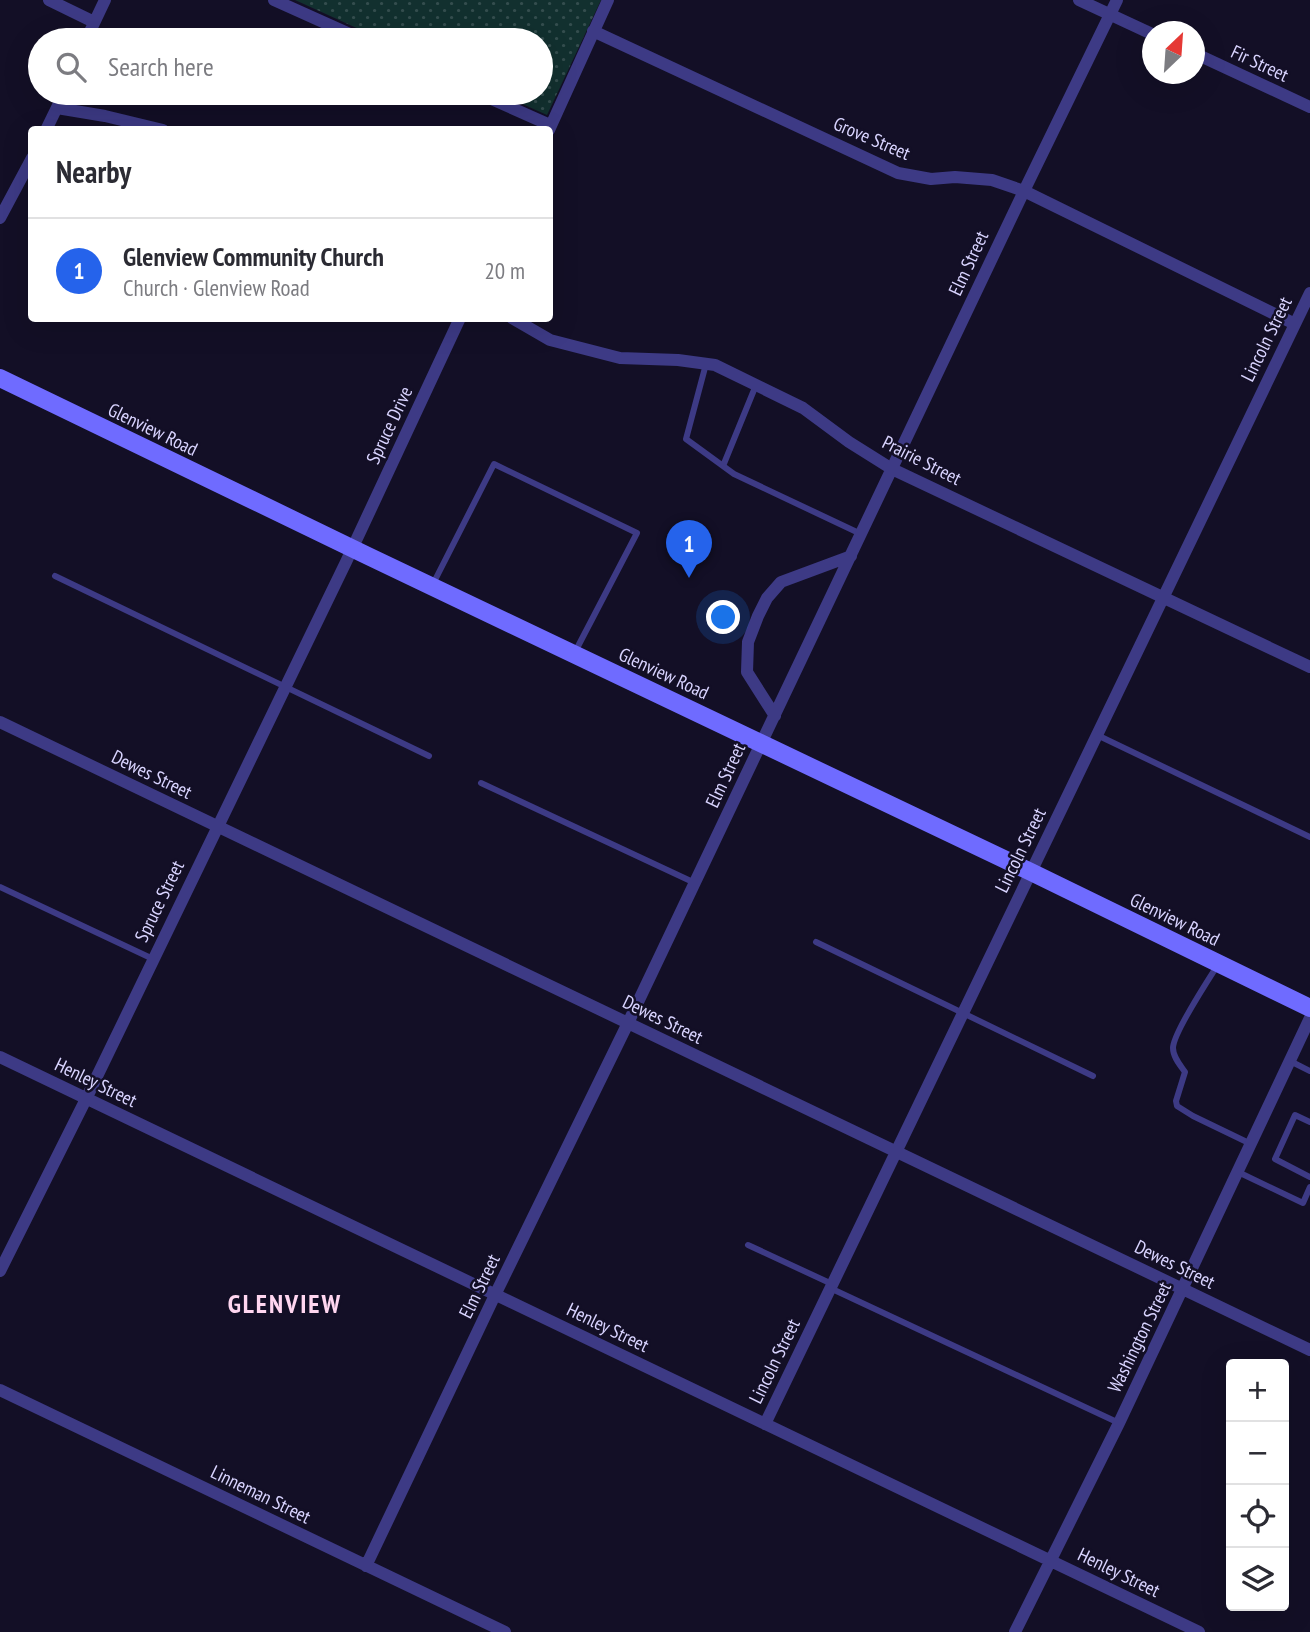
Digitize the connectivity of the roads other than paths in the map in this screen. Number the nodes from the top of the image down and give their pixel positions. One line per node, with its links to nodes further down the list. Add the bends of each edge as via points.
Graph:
1 (49, 0): 8 (street)
2 (105, 0): 8 (street)
3 (274, 0): 10 (street)
4 (608, 0): 12 (street)
5 (1079, 0): 7 (street)
6 (1117, 0): 7 (street, Elm Street)
7 (1110, 14): 11 (street); 23 (street, Elm Street)
8 (94, 22): 9 (street)
9 (91, 28)
10 (336, 28)
11 (1142, 29)
12 (593, 31): 21 (street); 23 (street, Grove Street, via 898,173 931,179 992,180)
13 (1205, 58): 16 (street, Fir Street)
14 (58, 105): 17 (street)
15 (503, 105): 20 (street)
16 (1310, 107)
17 (57, 108): 18 (street); 19 (street)
18 (48, 126)
19 (146, 126)
20 (548, 126)
21 (550, 126)
22 (28, 166): 24 (street)
23 (1024, 191): 28 (street, Grove Street); 33 (street, Elm Street)
24 (0, 218)
25 (1310, 293): 28 (street, Lincoln Street)
26 (458, 322): 35 (street, Spruce Drive)
27 (519, 322): 29 (street, Prairie Street, via 550,340 620,358)
28 (1294, 324): 39 (street, Lincoln Street)
29 (706, 364): 31 (street, Prairie Street); 32 (lane, via 686,439)
30 (0, 378): 35 (main road, Glenview Road)
31 (756, 385): 32 (lane); 33 (street, Prairie Street, via 803,408)
32 (723, 466): 34 (lane)
33 (892, 469): 34 (street, Elm Street); 39 (street, Prairie Street)
34 (861, 534): 36 (street, Elm Street)
35 (352, 548): 38 (main road, Glenview Road); 42 (street, Spruce Street)
36 (850, 556): 43 (street, Elm Street); 43 (street, via 781,582 758,616 748,642 747,672)
37 (55, 576): 42 (lane)
38 (432, 586): 40 (main road, Glenview Road); 40 (lane, via 494,464 637,533)
39 (1163, 597): 41 (street, Prairie Street); 45 (street, Lincoln Street)
40 (574, 654): 46 (main road, Glenview Road)
41 (1309, 663)
42 (285, 686): 47 (lane); 49 (street, Spruce Street)
43 (775, 716): 46 (street, Elm Street)
44 (0, 722): 49 (street, Dewes Street)
45 (1097, 735): 50 (lane); 51 (street, Lincoln Street)
46 (762, 743): 51 (main road, Glenview Road); 52 (street, Elm Street)
47 (429, 756)
48 (481, 783): 52 (lane)
49 (217, 826): 55 (street, Spruce Street); 60 (street, Dewes Street)
50 (1310, 837)
51 (1031, 872): 56 (main road, Glenview Road); 58 (street, Lincoln Street)
52 (695, 883): 60 (street, Elm Street)
53 (0, 887): 55 (lane)
54 (816, 942): 58 (lane)
55 (153, 959): 65 (street, Spruce Street)
56 (1218, 963): 57 (main road, Glenview Road); 67 (lane, via 1174,1043 1173,1051 1185,1072 1176,1101 1193,1116)
57 (1310, 1008)
58 (963, 1012): 64 (lane); 68 (street, Lincoln Street)
59 (1310, 1018): 62 (street, Washington Street)
60 (628, 1023): 68 (street, Dewes Street); 76 (street, Elm Street)
61 (0, 1057): 65 (street, Henley Street)
62 (1290, 1061): 63 (lane); 67 (street, Washington Street)
63 (1310, 1071)
64 (1093, 1076)
65 (86, 1098): 73 (street, Spruce Street); 76 (street, Henley Street)
66 (1310, 1122): 70 (lane, via 1296,1115 1275,1159)
67 (1251, 1144): 69 (street, Washington Street)
68 (895, 1151): 74 (street, Lincoln Street); 75 (street, Dewes Street)
69 (1238, 1172): 71 (lane, via 1303,1203); 75 (street, Washington Street)
70 (1310, 1177)
71 (1310, 1187)
72 (748, 1245): 74 (lane)
73 (0, 1271)
74 (831, 1286): 79 (lane); 80 (street, Lincoln Street)
75 (1183, 1289): 77 (street, Dewes Street); 79 (street, Washington Street)
76 (495, 1295): 80 (street, Henley Street); 82 (street, Elm Street)
77 (1310, 1350)
78 (0, 1390): 82 (street, Linneman Street)
79 (1119, 1423): 81 (street, Washington Street)
80 (765, 1424): 81 (street, Henley Street)
81 (1050, 1560): 84 (street, Washington Street); 85 (street, Henley Street)
82 (366, 1566): 83 (street, Linneman Street)
83 (505, 1632)
84 (1015, 1632)
85 (1199, 1632)

